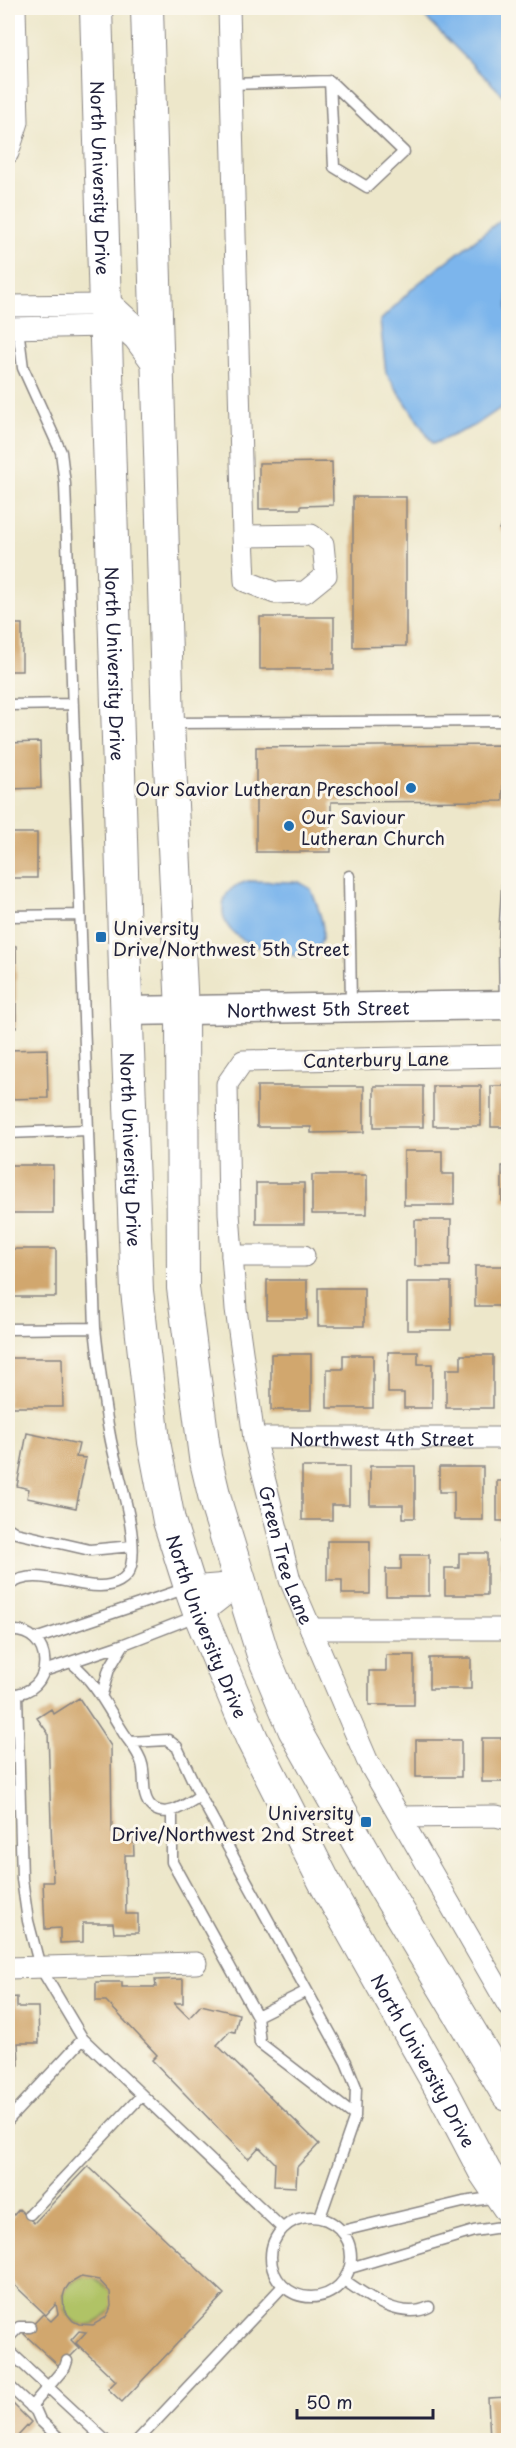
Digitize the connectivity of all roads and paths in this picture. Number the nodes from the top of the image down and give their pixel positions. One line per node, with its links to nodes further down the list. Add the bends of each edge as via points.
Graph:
1 (15, 8): 7 (street, via 18,122)
2 (96, 8): 9 (main road, North University Drive)
3 (147, 8): 11 (main road)
4 (229, 8): 6 (street)
5 (330, 81): 5 (lane, via 404,152 368,188 334,167); 6 (lane)
6 (231, 84): 12 (street)
7 (8, 153)
8 (12, 306): 9 (street); 10 (street)
9 (105, 316): 10 (street); 11 (main road, via 139,336); 25 (main road, North University Drive)
10 (13, 328): 13 (lane, via 23,368 61,452)
11 (158, 362): 16 (main road)
12 (243, 536)
13 (73, 704): 14 (lane); 19 (lane)
14 (8, 705)
15 (508, 721): 16 (lane)
16 (168, 723): 24 (main road)
17 (508, 873): 21 (lane)
18 (349, 876): 23 (lane)
19 (80, 915): 20 (lane); 28 (lane)
20 (8, 916)
21 (506, 942): 22 (lane)
22 (507, 1005): 23 (street, Northwest 5th Street)
23 (351, 1008): 24 (street, Northwest 5th Street)
24 (182, 1010): 25 (street, Northwest 5th Street); 38 (main road, via 183,1288 205,1457)
25 (126, 1011): 40 (main road, North University Drive, via 139,1312 154,1442 169,1521)
26 (508, 1056): 27 (street, Canterbury Lane)
27 (243, 1061): 30 (street, Green Tree Lane, via 227,1084)
28 (87, 1130): 29 (lane); 32 (lane)
29 (8, 1133)
30 (232, 1256): 31 (street); 34 (street, Green Tree Lane)
31 (304, 1256)
32 (95, 1328): 33 (lane); 37 (lane, via 110,1435)
33 (8, 1329)
34 (254, 1438): 35 (street, Northwest 4th Street); 41 (street, Green Tree Lane, via 290,1580)
35 (508, 1438)
36 (8, 1528): 37 (lane, via 90,1550)
37 (132, 1546): 39 (lane, via 131,1566 125,1578 114,1584 99,1586 32,1576)
38 (241, 1583): 40 (street); 40 (street); 64 (main road, via 263,1655 294,1729)
39 (8, 1586)
40 (195, 1601): 44 (lane); 45 (lane); 67 (main road, North University Drive, via 252,1739 326,1885)
41 (311, 1629): 42 (street); 53 (street, Green Tree Lane, via 367,1760)
42 (508, 1629)
43 (8, 1631): 44 (lane, via 20,1631)
44 (35, 1640): 47 (lane, via 44,1654)
45 (124, 1644): 46 (lane); 49 (lane, via 109,1669)
46 (71, 1662): 47 (lane); 49 (lane)
47 (44, 1671): 48 (lane, via 34,1687)
48 (12, 1694): 56 (lane, via 21,1879)
49 (102, 1695): 50 (lane)
50 (130, 1742): 51 (lane, via 168,1740 177,1747); 52 (lane, via 142,1766 148,1803 158,1810)
51 (200, 1796): 52 (lane); 59 (lane)
52 (172, 1811): 61 (lane, via 172,1862)
53 (400, 1817): 54 (street); 58 (street, Green Tree Lane)
54 (508, 1819)
55 (196, 1962): 56 (street)
56 (40, 1967): 57 (street); 62 (lane)
57 (8, 1968)
58 (500, 1968): 60 (street, Green Tree Lane)
59 (307, 1991): 61 (lane); 65 (lane, via 356,2087)
60 (508, 2005)
61 (257, 2016): 65 (lane, via 260,2043)
62 (83, 2039): 63 (lane); 66 (lane)
63 (142, 2095): 68 (lane); 70 (lane)
64 (508, 2096)
65 (355, 2116): 69 (lane)
66 (8, 2120)
67 (507, 2206): 71 (lane, via 463,2202); 72 (lane, via 474,2230)
68 (30, 2214)
69 (320, 2217): 70 (lane, via 306,2216); 71 (lane)
70 (282, 2228): 74 (lane, via 274,2238 270,2263)
71 (342, 2231): 72 (lane, via 351,2248)
72 (350, 2268): 73 (lane)
73 (344, 2280): 74 (lane, via 320,2296 300,2296); 75 (lane, via 384,2306 419,2312)
74 (283, 2286): 85 (lane)
75 (429, 2307)
76 (30, 2328): 77 (lane, via 19,2328)
77 (8, 2338)
78 (8, 2350): 81 (lane)
79 (66, 2361): 81 (lane)
80 (8, 2385): 82 (lane)
81 (48, 2388): 82 (lane); 84 (lane)
82 (31, 2407): 83 (lane)
83 (61, 2440)
84 (105, 2440)
85 (138, 2440)

